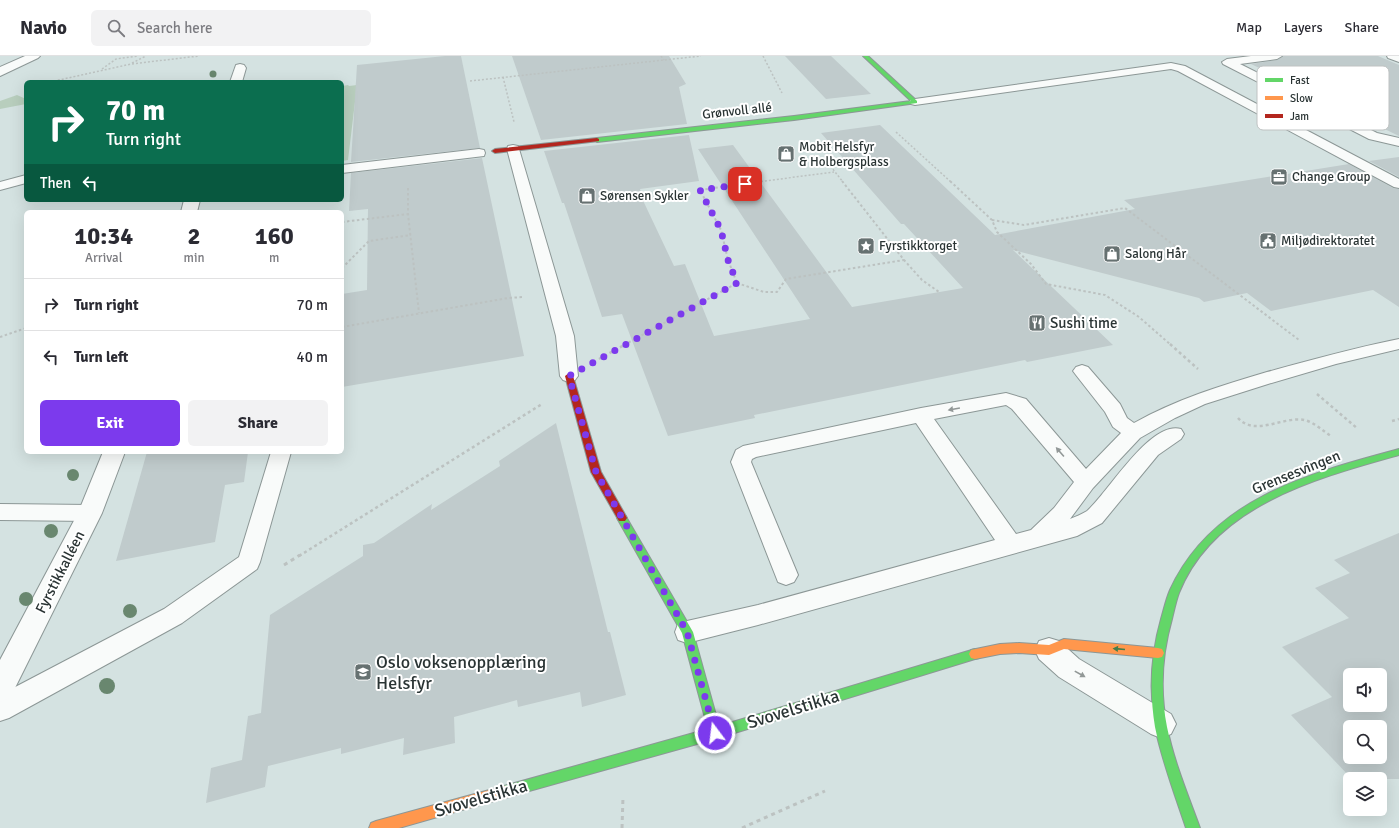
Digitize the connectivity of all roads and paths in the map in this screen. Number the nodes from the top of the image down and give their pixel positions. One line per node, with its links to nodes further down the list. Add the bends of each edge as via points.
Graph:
1 (34, 56): 16 (street)
2 (138, 56): 15 (path, via 116,59)
3 (146, 56): 13 (path)
4 (199, 56): 13 (path)
5 (661, 56): 12 (path)
6 (701, 56): 12 (path)
7 (763, 56): 25 (path)
8 (865, 56): 22 (main road)
9 (1276, 56): 20 (lane, via 1223,63)
10 (1392, 56): 11 (lane)
11 (1399, 59)
12 (664, 60): 17 (path)
13 (132, 64): 15 (path)
14 (240, 68): 19 (street)
15 (100, 70): 18 (path)
16 (0, 72)
17 (503, 77): 21 (path); 29 (path)
18 (58, 80)
19 (237, 80)
20 (1257, 80)
21 (470, 81)
22 (915, 102): 23 (main road, Grønvoll allé); 24 (lane, via 1171,66 1181,68)
23 (870, 108): 25 (main road, Grønvoll allé); 40 (path)
24 (1257, 108)
25 (794, 118): 29 (main road, Grønvoll allé)
26 (1298, 130): 37 (lane)
27 (1361, 130): 28 (lane, via 1373,136)
28 (1399, 142)
29 (516, 148): 30 (main road, Grønvoll allé); 47 (lane)
30 (495, 151)
31 (479, 153): 32 (lane)
32 (407, 161): 34 (lane); 39 (path)
33 (828, 163): 35 (path)
34 (344, 169)
35 (834, 172): 43 (path); 45 (path, via 700,190 721,230)
36 (24, 180): 38 (lane)
37 (1399, 184)
38 (0, 186)
39 (408, 214): 41 (path); 42 (path)
40 (992, 220): 52 (path, via 1024,225 1125,208); 55 (path, via 996,232 1031,264 1046,284 1105,295 1139,317)
41 (344, 222)
42 (410, 235): 44 (path, via 370,241); 48 (path)
43 (904, 260): 45 (path, via 786,279 777,292 764,292); 46 (path, via 922,280)
44 (344, 266)
45 (737, 283): 57 (path)
46 (939, 292)
47 (553, 295): 48 (path, via 508,298); 57 (lane, via 565,336)
48 (419, 313): 49 (path)
49 (344, 327)
50 (24, 329): 51 (path)
51 (0, 337)
52 (1303, 343)
53 (1399, 344): 56 (lane)
54 (1082, 370): 60 (lane, via 1113,409 1120,422)
55 (1200, 371)
56 (1289, 371): 59 (path); 60 (lane, via 1198,400)
57 (569, 376): 70 (path, via 550,398); 72 (main road, via 596,472)
58 (921, 415): 65 (lane, one-way to 58, via 1014,401 1006,399); 69 (lane); 71 (lane, via 750,451 743,455 741,462)
59 (1358, 428)
60 (1133, 433): 65 (lane)
61 (1174, 434): 68 (lane, via 1151,450 1094,517 1069,530)
62 (1399, 452): 74 (main road, Grensesvingen, via 1313,477 1281,490 1250,505 1219,528 1195,555 1178,582 1167,609)
63 (113, 454): 67 (street, Fyrstikkalléen)
64 (280, 454): 76 (lane, via 250,562 173,616)
65 (1086, 482): 68 (lane, via 1062,514)
66 (0, 512): 67 (lane)
67 (90, 513): 75 (street, Fyrstikkalléen)
68 (1038, 537): 69 (lane)
69 (1011, 545): 72 (lane)
70 (282, 566)
71 (786, 575)
72 (687, 632): 78 (main road)
73 (1049, 650): 74 (main road, Svovelstikka, one-way to 73, via 1064,644); 77 (street, one-way to 77, via 1069,668); 78 (main road, Svovelstikka, via 1000,649 974,654)
74 (1158, 653): 77 (main road, Grensesvingen, via 1156,686)
75 (0, 689)
76 (0, 709)
77 (1161, 724): 84 (main road, Grensesvingen)
78 (715, 733): 81 (main road, Svovelstikka)
79 (825, 791): 83 (path)
80 (623, 795): 82 (path)
81 (376, 828)
82 (622, 828)
83 (742, 828)
84 (1193, 828)

